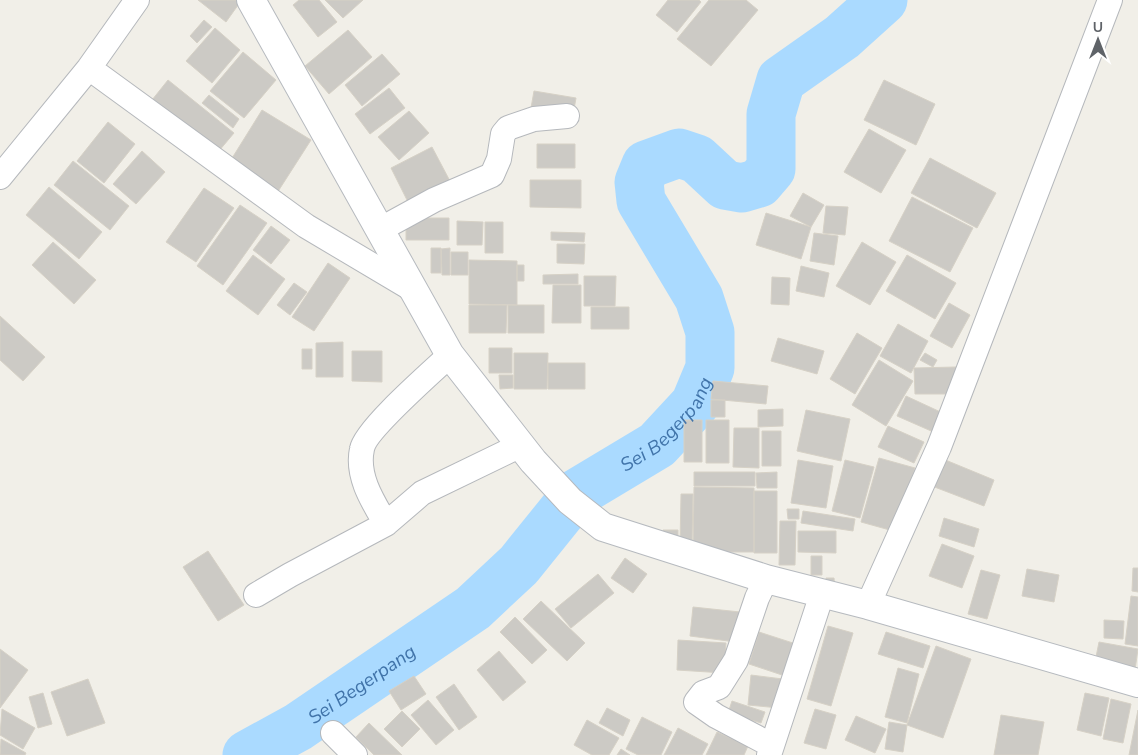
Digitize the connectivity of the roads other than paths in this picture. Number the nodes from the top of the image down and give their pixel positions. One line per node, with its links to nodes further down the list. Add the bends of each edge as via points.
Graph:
1 (137, 0): 4 (street)
2 (251, 0): 7 (street)
3 (1110, 0): 15 (street, via 939,447)
4 (89, 68): 6 (street); 8 (street, via 306,226)
5 (567, 116): 7 (street, via 534,119 508,128 503,134 500,158 492,175 434,200)
6 (0, 177)
7 (381, 229): 8 (street)
8 (412, 289): 9 (street)
9 (450, 355): 10 (street); 11 (street, via 363,445 361,455 368,494)
10 (527, 453): 11 (street, via 422,493); 12 (street, via 570,501 603,526)
11 (386, 524): 14 (street)
12 (766, 579): 13 (street); 18 (street, via 736,660 718,687 703,693 696,702)
13 (822, 594): 15 (street); 18 (street)
14 (256, 596)
15 (868, 605): 16 (street)
16 (1138, 683)
17 (333, 733): 19 (street)
18 (770, 750)
19 (356, 755)

